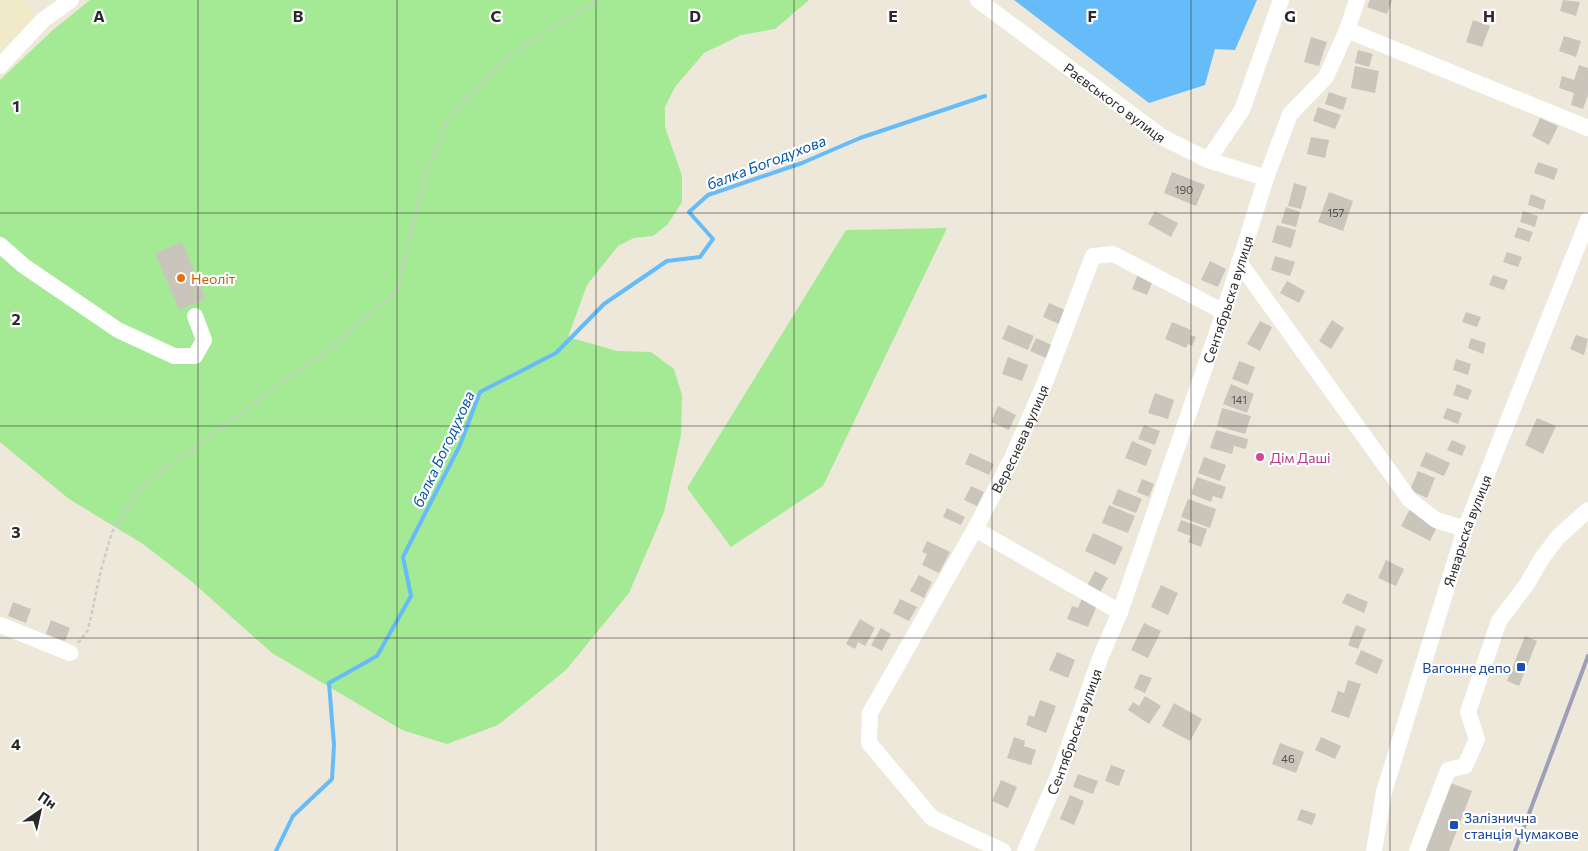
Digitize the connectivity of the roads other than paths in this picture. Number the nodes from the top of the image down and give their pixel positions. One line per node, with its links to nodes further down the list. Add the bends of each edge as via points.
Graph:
1 (71, 0): 6 (street, via 43,20)
2 (978, 0): 8 (street, Раєвського вулиця, via 1162,137)
3 (1281, 0): 8 (street, via 1242,110)
4 (1357, 0): 5 (street, Сентябрьска вулиця)
5 (1348, 30): 7 (street); 9 (street, Сентябрьска вулиця, via 1326,77 1290,114)
6 (0, 66)
7 (1588, 128)
8 (1208, 160): 9 (street, Раєвського вулиця)
9 (1266, 178): 12 (street, Сентябрьска вулиця)
10 (1588, 220): 17 (street, Январьска вулиця)
11 (0, 245): 14 (street, via 24,266 118,330 174,356 195,356 204,340)
12 (1239, 262): 13 (street, Сентябрьска вулиця); 17 (street, via 1410,500 1436,520)
13 (1224, 312): 16 (street, Вереснева вулиця, via 1113,254 1093,256 1046,380 1012,458); 18 (street, Сентябрьска вулиця)
14 (195, 316)
15 (1588, 510): 24 (street, via 1558,537 1499,621 1468,712 1476,739 1465,766 1448,770)
16 (975, 528): 18 (street); 21 (street, Вереснева вулиця, via 870,713 869,743 932,818)
17 (1465, 529): 23 (street, Январьска вулиця, via 1384,792)
18 (1120, 612): 22 (street, Сентябрьска вулиця, via 1058,776)
19 (0, 625): 20 (street)
20 (70, 653)
21 (1003, 851)
22 (1025, 851)
23 (1374, 851)
24 (1417, 851)

